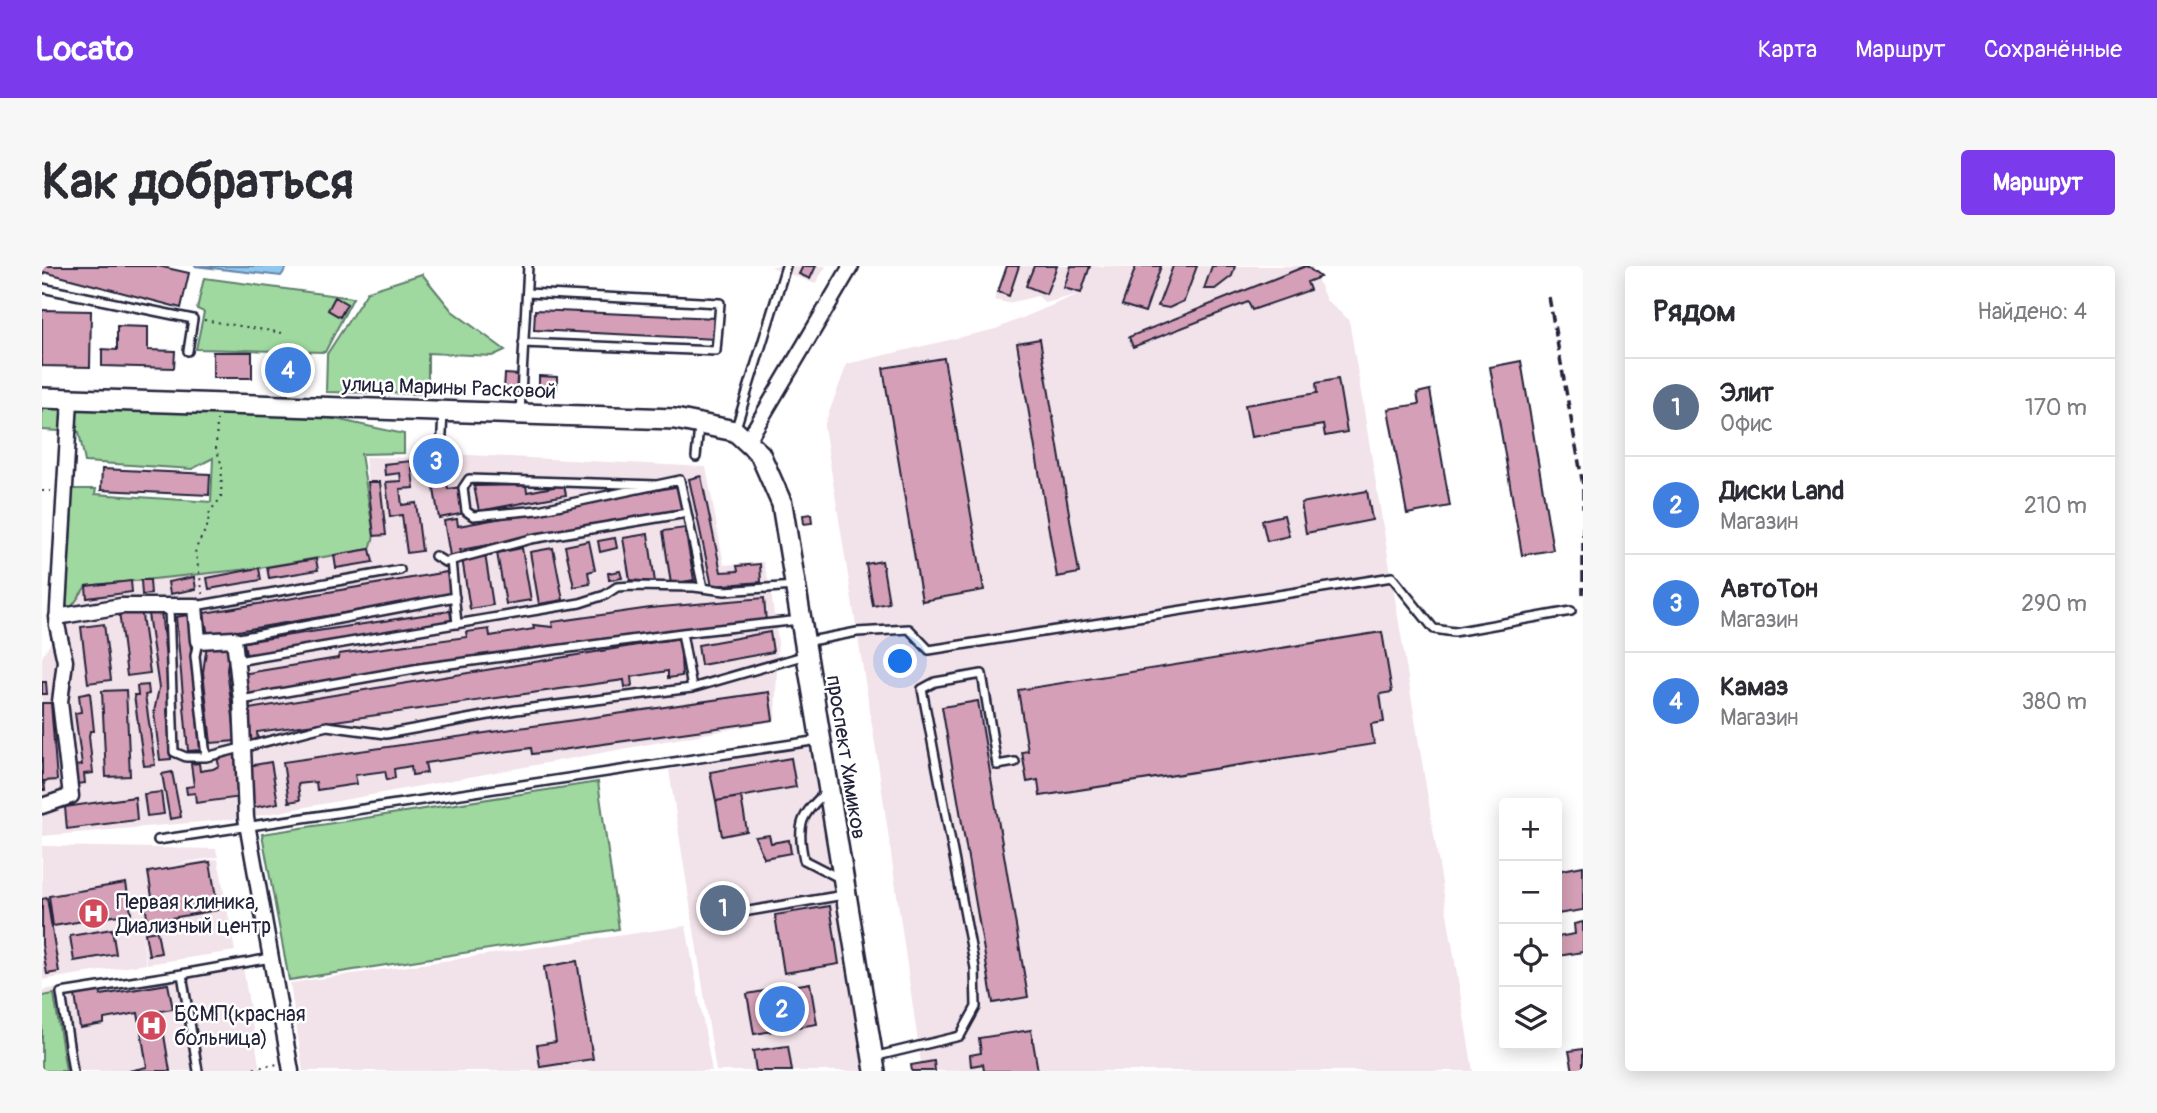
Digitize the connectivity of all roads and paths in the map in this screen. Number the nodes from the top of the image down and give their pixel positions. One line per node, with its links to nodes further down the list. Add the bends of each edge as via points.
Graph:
1 (528, 266): 5 (lane)
2 (786, 266): 16 (lane)
3 (851, 266): 16 (street)
4 (42, 288): 6 (lane)
5 (527, 293): 8 (lane); 8 (lane, via 720,303 716,351)
6 (193, 319): 7 (path); 9 (lane)
7 (283, 333)
8 (523, 343): 14 (lane)
9 (188, 351)
10 (42, 398): 11 (main road, улица Марины Расковой)
11 (70, 400): 12 (main road, улица Марины Расковой); 30 (street)
12 (217, 402): 13 (main road, улица Марины Расковой); 27 (path, via 221,498 210,511 195,550)
13 (443, 411): 14 (main road, улица Марины Расковой); 17 (lane)
14 (520, 414): 15 (main road, улица Марины Расковой, via 675,419)
15 (700, 424): 16 (main road, улица Марины Расковой); 18 (lane)
16 (747, 442): 24 (main road, проспект Химиков, via 782,504)
17 (441, 455)
18 (696, 457)
19 (657, 485): 19 (lane, via 469,479 463,488 466,511 473,516 538,510); 20 (lane, via 680,480)
20 (687, 513): 22 (lane, via 531,539); 25 (lane)
21 (435, 556): 22 (lane, via 444,562)
22 (451, 560): 26 (lane)
23 (400, 570): 27 (lane)
24 (795, 586): 25 (lane); 31 (main road, проспект Химиков)
25 (703, 588): 32 (lane, via 617,587 580,603)
26 (455, 597): 32 (lane); 34 (lane)
27 (200, 606): 28 (street); 35 (street)
28 (169, 608): 30 (street, via 121,606); 42 (lane, via 174,752)
29 (1571, 611): 36 (lane, via 1454,632 1434,629 1392,577 929,650 909,629 858,632)
30 (57, 617): 45 (street, via 65,661 60,702 71,796)
31 (801, 620): 33 (lane); 36 (main road, проспект Химиков)
32 (457, 624): 37 (lane)
33 (682, 633): 38 (lane); 39 (lane, via 420,668)
34 (234, 639): 35 (street); 37 (street)
35 (198, 641): 42 (lane, via 195,656)
36 (805, 648): 38 (lane); 40 (main road, проспект Химиков)
37 (236, 661): 39 (street)
38 (692, 688): 41 (lane, via 516,709 386,734 327,726)
39 (241, 700): 41 (street)
40 (819, 740): 44 (main road, проспект Химиков); 46 (lane)
41 (242, 750): 42 (lane); 46 (street)
42 (206, 757)
43 (1014, 762): 52 (lane, via 997,765 982,674 935,682 922,689 975,968 975,1007 960,1036)
44 (828, 791): 48 (main road, проспект Химиков); 48 (lane, via 806,811 800,824 800,845 804,860)
45 (42, 806)
46 (250, 828): 47 (lane); 50 (street)
47 (158, 840)
48 (844, 887): 49 (lane); 52 (main road, проспект Химиков)
49 (731, 914)
50 (272, 957): 51 (lane); 53 (street)
51 (182, 974): 54 (lane, via 61,993); 55 (lane)
52 (874, 1064)
53 (290, 1067): 56 (path)
54 (72, 1071)
55 (198, 1071)
56 (240, 1071)

